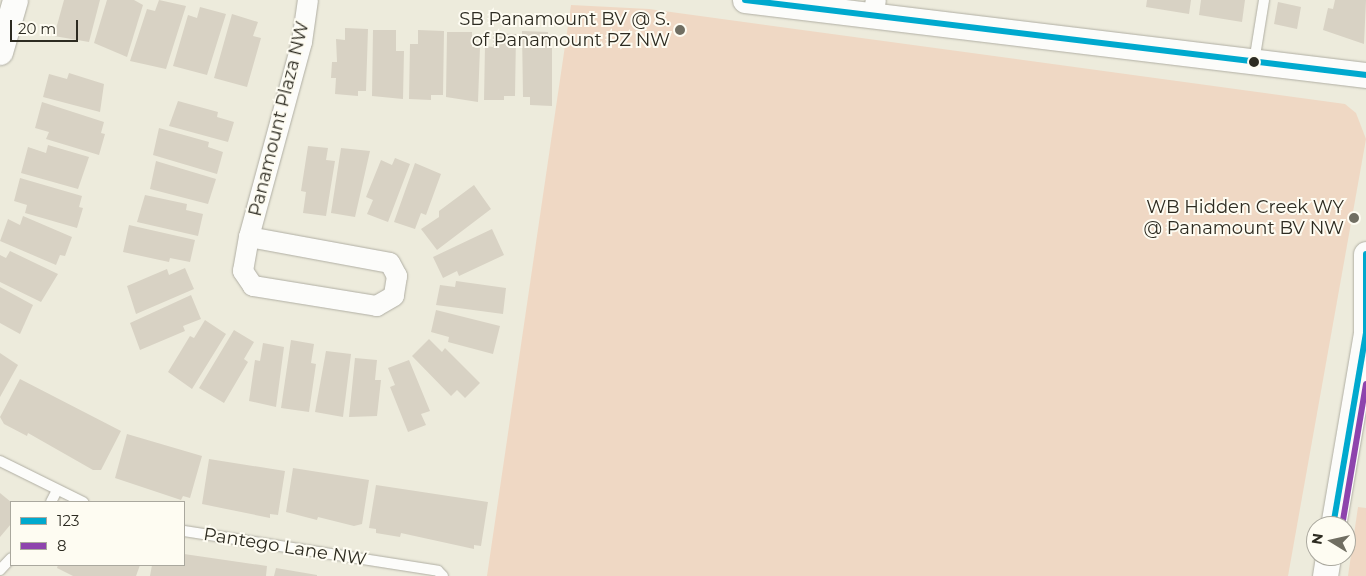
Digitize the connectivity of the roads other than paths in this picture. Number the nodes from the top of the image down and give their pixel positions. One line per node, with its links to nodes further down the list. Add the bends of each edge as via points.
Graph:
1 (15, 0): 6 (street)
2 (308, 0): 9 (street, Panamount Plaza NW, via 302,42)
3 (745, 0): 5 (street)
4 (1264, 0): 7 (lane)
5 (874, 9): 7 (street)
6 (0, 52)
7 (1254, 62): 8 (street)
8 (1366, 75)
9 (249, 237): 9 (street, Panamount Plaza NW, via 243,271 253,286 377,306 394,296 397,276 390,263)
10 (1366, 254): 11 (street)
11 (1366, 332): 16 (street)
12 (0, 461): 13 (lane)
13 (56, 492): 14 (lane); 15 (lane)
14 (52, 501)
15 (80, 501)
16 (1335, 516)
17 (185, 531): 20 (lane, Pantego Lane NW, via 438,571)
18 (10, 559): 19 (lane)
19 (0, 570)
20 (443, 576)

